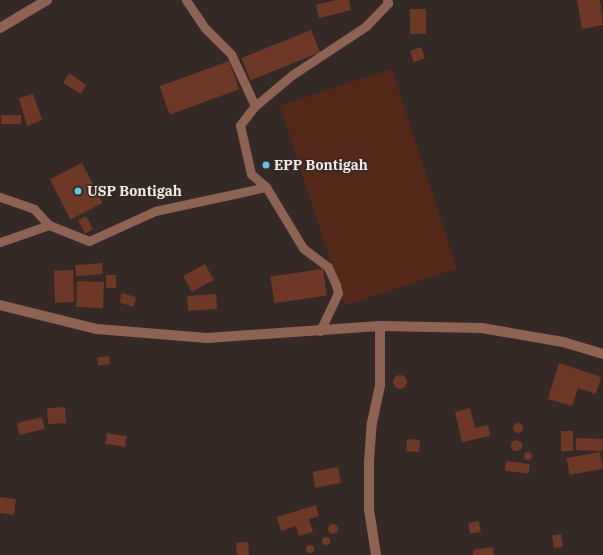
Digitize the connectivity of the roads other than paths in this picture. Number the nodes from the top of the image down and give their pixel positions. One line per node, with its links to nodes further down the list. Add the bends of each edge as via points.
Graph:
1 (47, 0): 4 (street)
2 (186, 0): 5 (lane, via 205,28 231,54)
3 (387, 0): 5 (lane, via 388,3 366,26 292,75)
4 (0, 28)
5 (255, 106): 6 (lane, via 240,125 251,174)
6 (266, 187): 8 (lane, via 156,211 89,241); 12 (lane, via 290,231 303,248 328,267 336,285 338,293)
7 (0, 197): 8 (lane, via 34,209)
8 (49, 225): 9 (lane)
9 (0, 242)
10 (0, 304): 12 (street, via 97,329 207,338)
11 (380, 326): 12 (street); 13 (street, via 482,328 563,342); 14 (street, via 380,386 372,423 369,462 369,509)
12 (320, 331)
13 (603, 354)
14 (376, 555)

